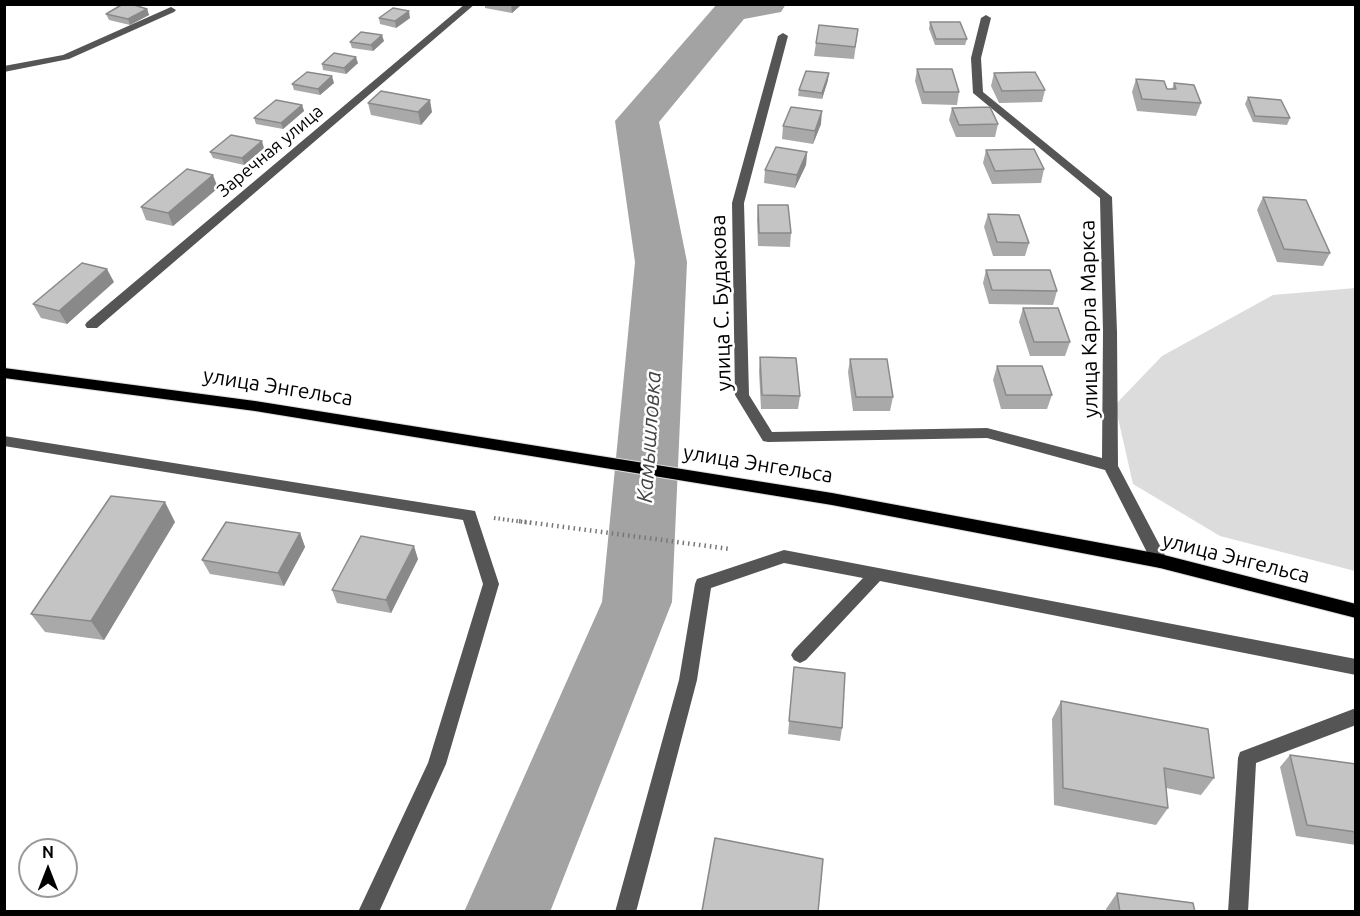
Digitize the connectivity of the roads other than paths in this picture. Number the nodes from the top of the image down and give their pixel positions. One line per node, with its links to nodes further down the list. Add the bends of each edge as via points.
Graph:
1 (471, 4): 6 (street, Заречная улица)
2 (171, 10): 5 (street, via 66,57)
3 (986, 18): 9 (street, улица Карла Маркса, via 976,58 978,93 1106,197)
4 (783, 36): 9 (street, улица С. Будакова, via 738,203 742,395 768,436 987,433)
5 (4, 69)
6 (92, 326)
7 (4, 373): 10 (main road, улица Энгельса, via 255,406 531,449 832,499)
8 (4, 441): 16 (street, via 469,515 491,584 437,764)
9 (1110, 466): 10 (street, улица Карла Маркса)
10 (1160, 561): 12 (main road, улица Энгельса)
11 (876, 575): 13 (street); 14 (street); 17 (street, via 784,556 703,584 688,680)
12 (1356, 611)
13 (800, 655)
14 (1356, 667)
15 (1356, 716): 18 (street, via 1247,758)
16 (368, 912)
17 (625, 912)
18 (1238, 912)

